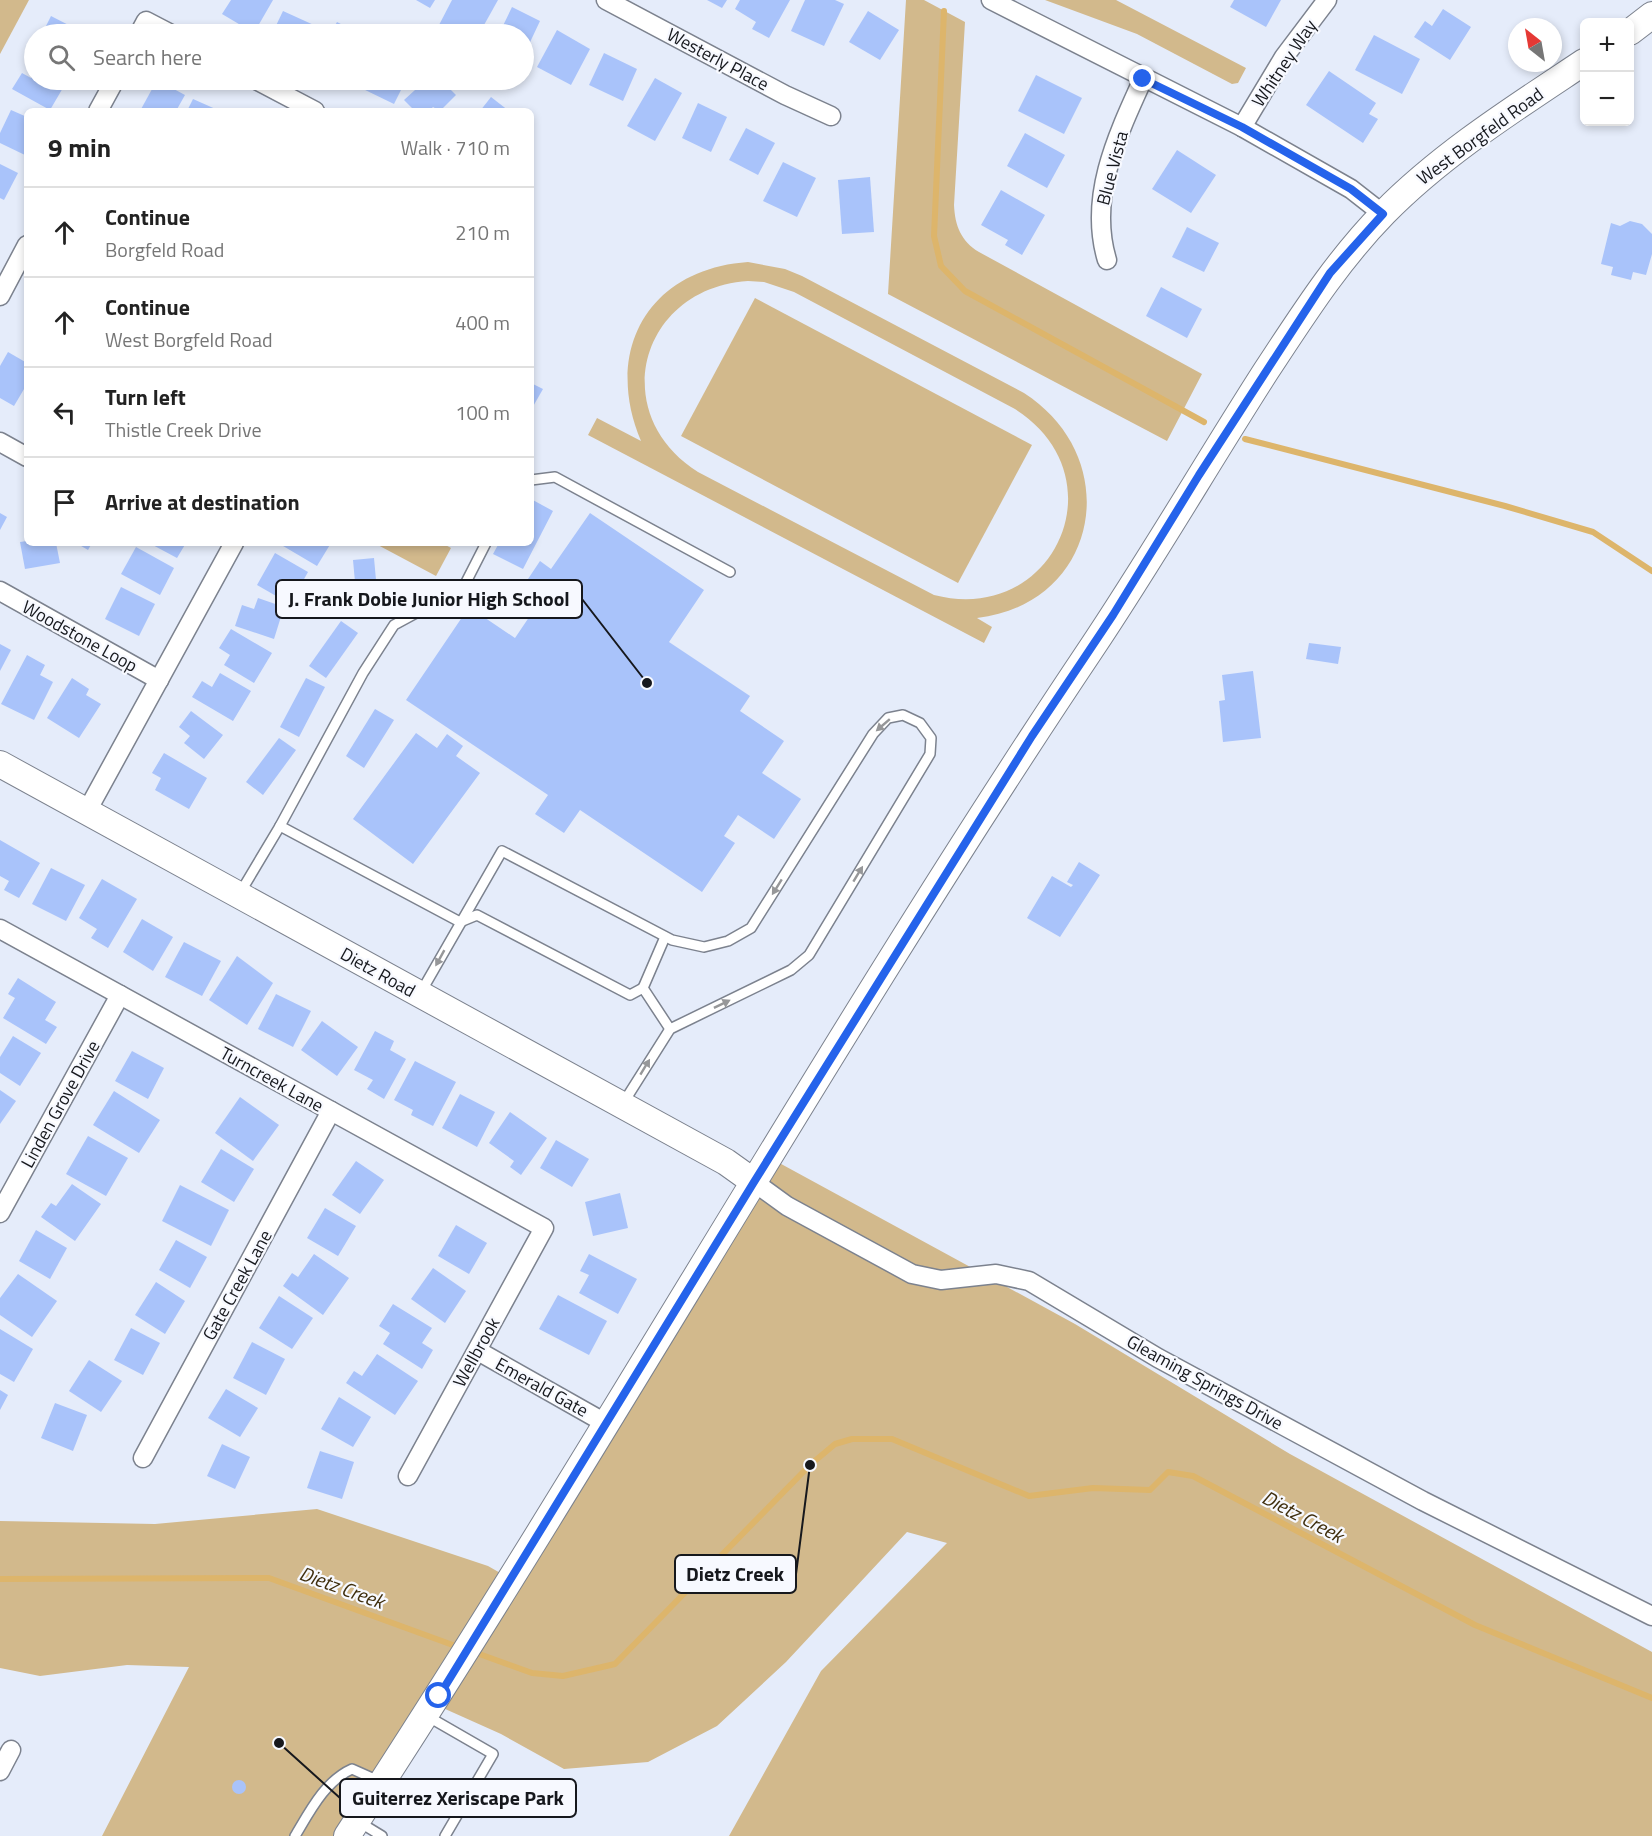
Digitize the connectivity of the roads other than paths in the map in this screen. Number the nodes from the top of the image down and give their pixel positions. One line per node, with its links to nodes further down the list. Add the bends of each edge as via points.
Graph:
1 (606, 0): 12 (street, Westerly Place)
2 (991, 0): 7 (street)
3 (1327, 0): 13 (street, Whitney Way, via 1284,57)
4 (1652, 15): 5 (street)
5 (1634, 28)
6 (1580, 65): 14 (street, West Borgfeld Road, via 1430,170)
7 (1143, 79): 13 (street); 16 (street, Blue Vista, via 1115,140 1100,204 1101,238)
8 (110, 90): 10 (street)
9 (274, 90): 11 (street)
10 (100, 108)
11 (309, 108)
12 (831, 116)
13 (1242, 127): 14 (street, via 1351,189)
14 (1383, 214): 39 (street, West Borgfeld Road, via 1330,273 1032,736)
15 (24, 251): 17 (street)
16 (1107, 260)
17 (0, 296)
18 (0, 442): 19 (street)
19 (24, 455)
20 (534, 480): 23 (lane, via 555,477)
21 (232, 546): 25 (street, Woodstone Loop)
22 (484, 546): 28 (lane, via 460,594 447,607 418,612 394,625 363,673)
23 (730, 572)
24 (0, 591): 25 (street, Woodstone Loop)
25 (159, 680): 27 (street, Woodstone Loop)
26 (0, 764): 27 (street, Dietz Road)
27 (87, 811): 29 (street, Dietz Road)
28 (280, 826): 29 (lane); 30 (lane)
29 (239, 895): 34 (street, Dietz Road)
30 (460, 922): 32 (lane, via 502,851); 33 (lane, via 477,915 630,995); 34 (lane, one-way to 34)
31 (0, 929): 35 (street, Turncreek Lane)
32 (665, 937): 33 (lane); 36 (lane, one-way to 32, via 791,970 809,955 930,754 931,738 920,723 903,715 888,718 873,734 751,928 728,941 704,947)
33 (643, 988): 36 (lane)
34 (420, 994): 37 (street, Dietz Road)
35 (120, 995): 38 (street, Turncreek Lane); 40 (street, Linden Grove Drive)
36 (670, 1029): 37 (lane, one-way to 36)
37 (621, 1106): 39 (street, Dietz Road, via 726,1162)
38 (331, 1111): 41 (street, Turncreek Lane); 44 (street, Gate Creek Lane)
39 (754, 1182): 43 (street, West Borgfeld Road); 46 (street, Gleaming Springs Drive, via 787,1206 912,1274 941,1281 996,1275 1029,1281 1158,1358 1423,1501)
40 (0, 1213)
41 (544, 1228): 42 (street, Wellbrook)
42 (478, 1351): 43 (street, Emerald Gate); 45 (street, Wellbrook)
43 (607, 1424): 47 (street, West Borgfeld Road)
44 (143, 1458)
45 (408, 1476)
46 (1652, 1616)
47 (433, 1706): 50 (street, West Borgfeld Road); 54 (lane, via 493,1754)
48 (11, 1750): 49 (street)
49 (0, 1771)
50 (381, 1782): 51 (street, West Borgfeld Road); 52 (lane, via 352,1769 341,1774 323,1793)
51 (352, 1828): 53 (lane)
52 (295, 1836)
53 (382, 1836)
54 (445, 1836)

